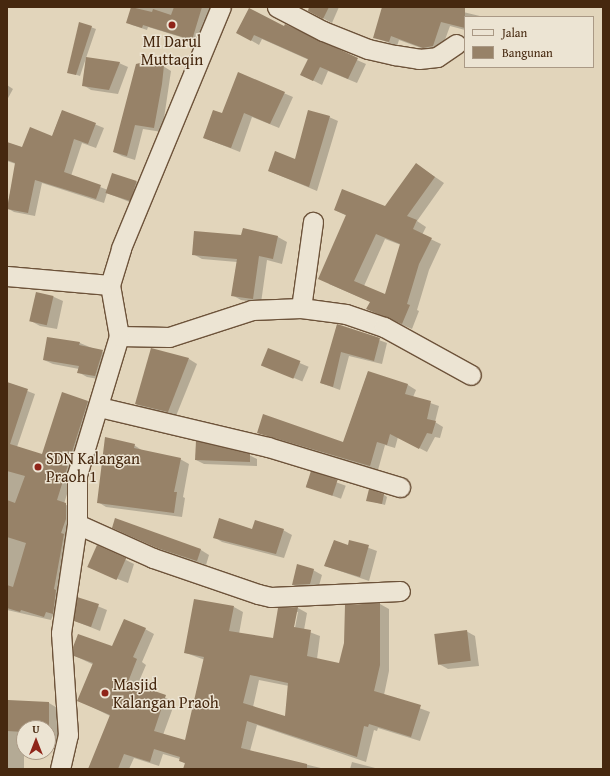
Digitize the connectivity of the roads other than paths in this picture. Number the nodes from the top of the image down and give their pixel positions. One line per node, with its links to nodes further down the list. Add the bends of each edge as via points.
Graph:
1 (221, 7): 6 (street, via 121,248)
2 (277, 7): 3 (street, via 323,31 368,49 395,55 419,59 437,57)
3 (456, 44)
4 (313, 222): 7 (street)
5 (7, 276): 6 (street)
6 (110, 284): 8 (street)
7 (301, 308): 8 (street, via 252,310 169,336); 9 (street, via 346,314 384,327)
8 (120, 336): 10 (street)
9 (471, 376)
10 (99, 407): 11 (street, via 268,446); 12 (street, via 77,475)
11 (400, 487)
12 (77, 524): 13 (street, via 153,558 271,597); 14 (street, via 61,633 68,735)
13 (400, 591)
14 (60, 769)

